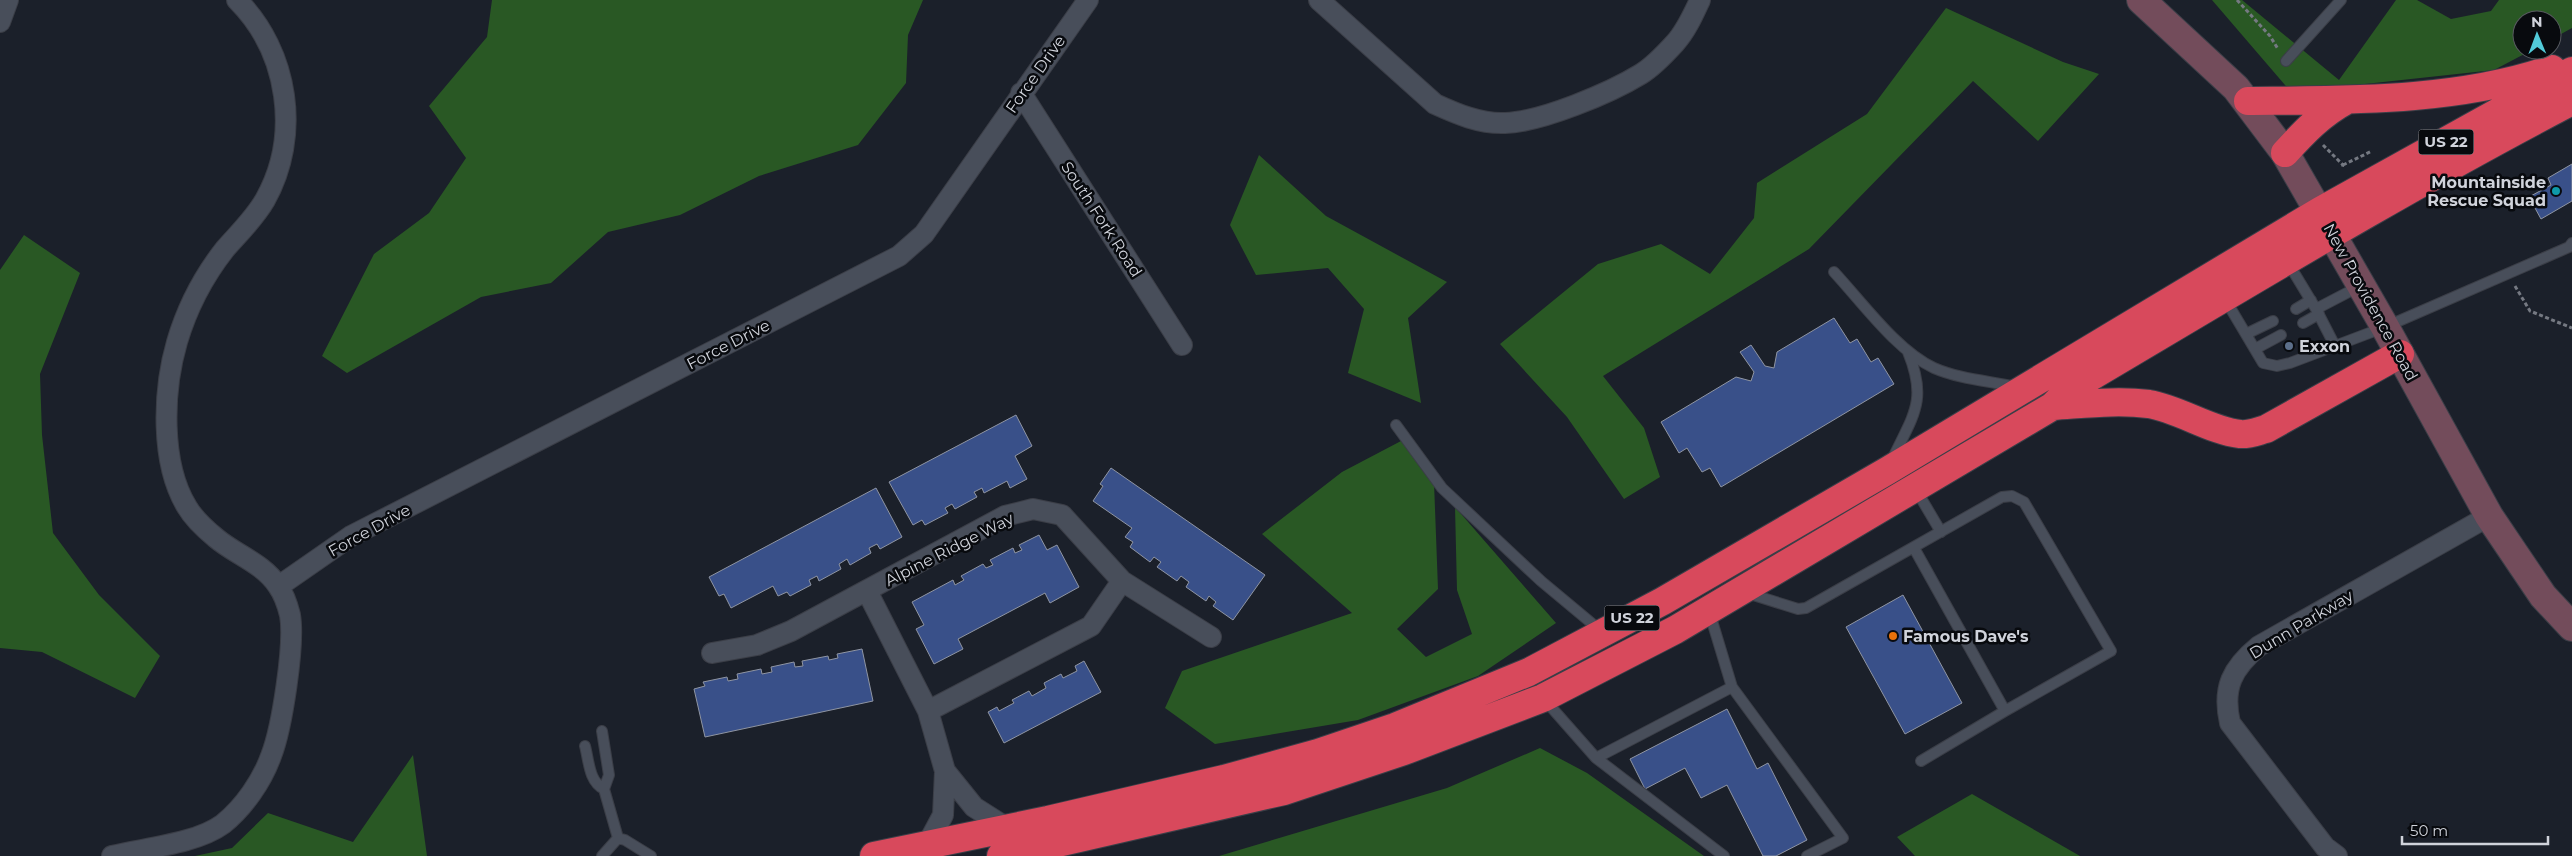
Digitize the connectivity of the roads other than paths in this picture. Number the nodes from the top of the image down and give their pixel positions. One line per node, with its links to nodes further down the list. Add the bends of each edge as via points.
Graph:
1 (8, 0): 8 (street)
2 (238, 0): 44 (street, via 262,30 277,62 285,96 283,148 266,198 210,269 185,318 170,370 167,425 169,452 187,507 218,540 261,567)
3 (1088, 0): 12 (street, Force Drive)
4 (1318, 0): 5 (street, via 1435,104 1458,115 1505,123 1567,108 1642,74 1677,42)
5 (1700, 0)
6 (2141, 0): 14 (street, New Providence Road)
7 (2341, 0): 9 (lane)
8 (0, 22)
9 (2286, 61)
10 (2572, 62): 13 (highway, via 2516,81 2463,90)
11 (2572, 71): 17 (highway, US 22)
12 (1022, 93): 30 (street, South Fork Road); 44 (street, Force Drive, via 924,234 899,256 350,536)
13 (2347, 100): 14 (highway); 16 (highway, via 2312,123)
14 (2248, 101): 16 (street, New Providence Road)
15 (2572, 101): 17 (highway, US 22)
16 (2285, 153): 17 (street, New Providence Road)
17 (2326, 222): 19 (highway, US 22); 21 (street, New Providence Road); 35 (highway, US 22)
18 (2571, 246): 27 (lane)
19 (2287, 261): 22 (highway, US 22); 23 (lane)
20 (1834, 272): 33 (lane)
21 (2361, 285): 23 (lane); 27 (street, New Providence Road)
22 (2224, 298): 28 (lane); 36 (highway, US 22, via 2070,389)
23 (2315, 308): 24 (lane); 26 (lane); 31 (lane)
24 (2296, 309)
25 (2274, 321): 28 (lane)
26 (2303, 323)
27 (2385, 327): 31 (lane); 34 (street, New Providence Road)
28 (2246, 334): 32 (lane)
29 (2281, 335): 32 (lane)
30 (1182, 345)
31 (2335, 346): 32 (lane, via 2277,366 2263,362)
32 (2255, 349)
33 (1907, 351): 35 (lane, via 1945,372); 38 (lane, via 1917,375 1918,396 1912,418)
34 (2400, 354): 36 (highway, via 2266,429 2253,433 2227,431 2150,404 2110,402); 40 (street, New Providence Road)
35 (2025, 388): 38 (highway, US 22)
36 (2053, 406): 39 (highway, US 22)
37 (1396, 425): 49 (lane, via 1442,488 1541,582)
38 (1887, 471): 49 (highway, US 22)
39 (1914, 488): 41 (lane); 46 (highway, US 22)
40 (2489, 516): 48 (street, New Providence Road, via 2544,596); 72 (street, Dunn Parkway, via 2259,646 2243,659 2232,676 2227,710 2230,723 2325,847)
41 (1941, 532): 42 (lane); 54 (lane, via 2002,497 2020,499 2027,505 2111,652)
42 (1914, 548): 46 (lane, via 1806,608 1798,609); 54 (lane)
43 (1122, 581): 45 (street, Alpine Ridge Way, via 1062,516 1034,510 1005,516); 50 (street, Alpine Ridge Way); 55 (street, via 1091,626)
44 (279, 586): 65 (street, via 290,614 291,642 276,741 255,788 220,826 175,844)
45 (867, 591): 51 (street, Alpine Ridge Way, via 758,645); 55 (street, Alpine Ridge Way)
46 (1741, 591): 47 (highway, US 22)
47 (1709, 611): 52 (lane); 53 (highway, US 22)
48 (2572, 627)
49 (1604, 633): 62 (highway, US 22, via 1529,672 1394,727 1318,753 1224,779)
50 (1211, 637)
51 (712, 653)
52 (1732, 687): 58 (lane); 71 (lane, via 1843,838)
53 (1543, 698): 58 (lane); 69 (highway, US 22, via 1404,751 1284,791)
54 (2005, 710): 59 (lane)
55 (928, 711): 60 (street, Alpine Ridge Way)
56 (602, 732): 61 (lane, via 609,774)
57 (585, 746): 61 (lane, via 593,779)
58 (1596, 758): 70 (lane)
59 (1921, 761)
60 (944, 771): 62 (street, Alpine Ridge Way, via 974,806); 64 (street, Alpine Ridge Way, via 943,814)
61 (604, 789): 63 (lane)
62 (1007, 828): 64 (highway, US 22)
63 (618, 838): 66 (lane); 67 (lane)
64 (927, 845): 68 (highway, US 22)
65 (112, 856)
66 (602, 856)
67 (650, 856)
68 (874, 856)
69 (1001, 856)
70 (1724, 856)
71 (1807, 856)
72 (2337, 856)

